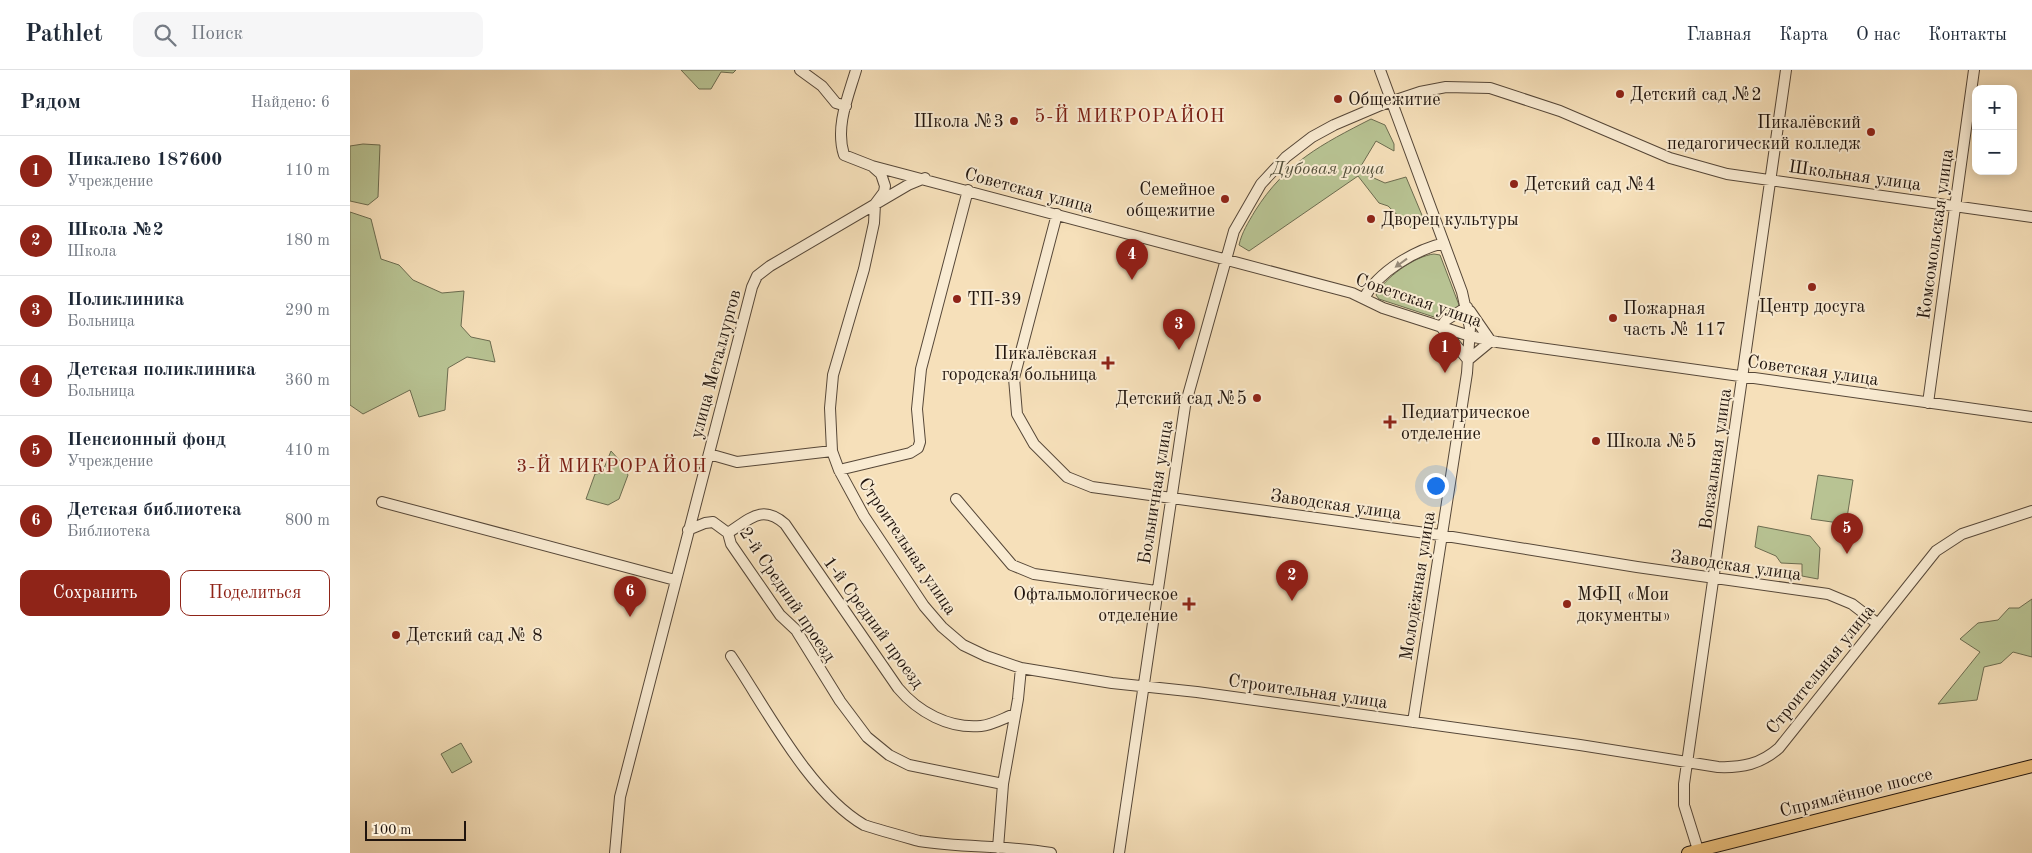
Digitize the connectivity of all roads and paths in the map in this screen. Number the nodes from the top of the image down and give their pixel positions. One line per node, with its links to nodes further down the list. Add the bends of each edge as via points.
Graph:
1 (800, 70): 7 (street, via 822,86 836,103)
2 (856, 70): 7 (street)
3 (1380, 70): 6 (street)
4 (1786, 70): 10 (street, Вокзальная улица)
5 (1974, 70): 13 (street, Комсомольская улица)
6 (1392, 101): 10 (street, Школьная улица, via 1446,87 1490,88 1560,111 1670,158 1726,174); 16 (street); 17 (street, Школьная улица, via 1334,125 1286,157 1261,184 1245,209 1234,231)
7 (846, 106): 8 (street, Советская улица, via 840,142 844,155)
8 (872, 166): 9 (street, Советская улица); 12 (street, Строительная улица, via 881,174 886,186)
9 (925, 178): 11 (street, Советская улица); 12 (street, улица Металлургов)
10 (1770, 180): 13 (street, Школьная улица); 24 (street, Вокзальная улица)
11 (968, 190): 14 (street, Советская улица); 29 (street, via 920,369 918,448 910,453)
12 (875, 204): 27 (street, Строительная улица, via 864,268 833,375 830,408); 28 (street, улица Металлургов, via 758,276 749,294)
13 (1955, 205): 15 (street, Школьная улица); 25 (street, Комсомольская улица)
14 (1057, 214): 17 (street, Советская улица); 30 (street, Заводская улица, via 1014,378 1017,414 1034,444 1067,477 1092,486)
15 (2032, 217)
16 (1444, 243): 18 (street, one-way to 18, via 1415,253 1369,289); 19 (street)
17 (1226, 260): 18 (street, Советская улица); 30 (street, Больничная улица, via 1185,406)
18 (1364, 298): 20 (street, Советская улица, via 1383,308)
19 (1467, 307): 20 (street); 21 (street, Молодёжная улица); 22 (street)
20 (1441, 327): 21 (street, Советская улица); 23 (street)
21 (1470, 336): 22 (street, Советская улица); 23 (street, Молодёжная улица)
22 (1491, 341): 23 (street); 24 (street, Советская улица)
23 (1468, 360): 36 (street, Молодёжная улица)
24 (1742, 376): 25 (street, Советская улица); 37 (street, Вокзальная улица)
25 (1928, 403): 26 (street, Советская улица)
26 (2032, 417)
27 (832, 451): 28 (street, via 737,462); 29 (street, Строительная улица)
28 (708, 454): 34 (street, улица Металлургов)
29 (839, 470): 42 (street, Строительная улица, via 864,516 924,606 942,627 963,646)
30 (1170, 498): 36 (street, Заводская улица); 39 (street, Больничная улица)
31 (956, 499): 39 (street, via 1012,565 1034,574)
32 (382, 502): 38 (street)
33 (2032, 511): 40 (street, Строительная улица, via 1947,542 1913,577)
34 (688, 530): 35 (street, 2-й Средний проезд, via 713,522); 38 (street, улица Металлургов)
35 (728, 533): 44 (street, 1-й Средний проезд, via 763,513 785,524 898,688 919,708 935,717 966,726 983,726); 48 (street, 2-й Средний проезд, via 730,544 780,615 796,630 840,702 867,738 909,765)
36 (1440, 535): 37 (street, Заводская улица); 45 (street, Молодёжная улица)
37 (1715, 578): 40 (street, Заводская улица, via 1838,597); 46 (street, Вокзальная улица)
38 (675, 580): 51 (street, улица Металлургов, via 620,797)
39 (1156, 591): 43 (street, Больничная улица)
40 (1878, 624): 46 (street, Строительная улица, via 1768,757 1754,764 1733,767)
41 (731, 656): 49 (street, via 780,733 827,793 849,814 866,826 917,840)
42 (1021, 668): 43 (street, Строительная улица); 44 (street)
43 (1142, 686): 45 (street, Строительная улица); 53 (street, Больничная улица)
44 (1015, 714): 48 (street)
45 (1413, 722): 46 (street, Строительная улица)
46 (1687, 761): 50 (street, Вокзальная улица, via 1684,805)
47 (2032, 766): 50 (main road, Спрямлённое шоссе)
48 (1003, 784): 49 (street)
49 (998, 848): 52 (street)
50 (1695, 852)
51 (616, 853)
52 (1051, 853)
53 (1118, 853)

